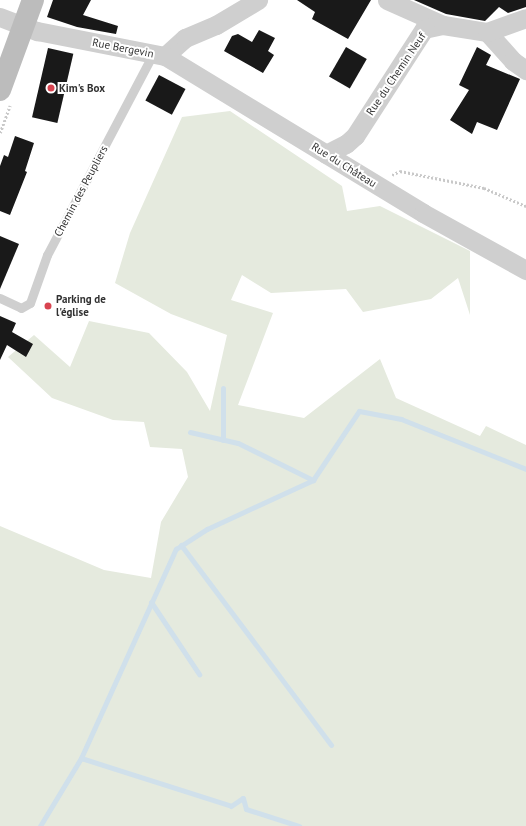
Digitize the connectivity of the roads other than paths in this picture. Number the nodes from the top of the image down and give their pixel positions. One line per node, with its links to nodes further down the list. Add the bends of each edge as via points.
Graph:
1 (33, 0): 7 (main road)
2 (258, 0): 9 (street, Rue Bergevin, via 216,25 185,38)
3 (388, 0): 6 (street)
4 (0, 17): 7 (street, Rue Bergevin)
5 (526, 18): 8 (street, Rue du Chemin Neuf)
6 (443, 25): 8 (street, Rue du Chemin Neuf); 12 (street, Rue du Chemin Neuf, via 424,29 355,136 346,144)
7 (23, 27): 9 (street, Rue Bergevin); 11 (main road)
8 (487, 32): 10 (street, via 513,61)
9 (159, 55): 12 (street, Rue du Château); 14 (lane, Chemin des Peupliers, via 47,255 30,303 21,308)
10 (526, 70)
11 (0, 90)
12 (326, 154): 13 (street, Rue du Château)
13 (526, 270)
14 (0, 298)

